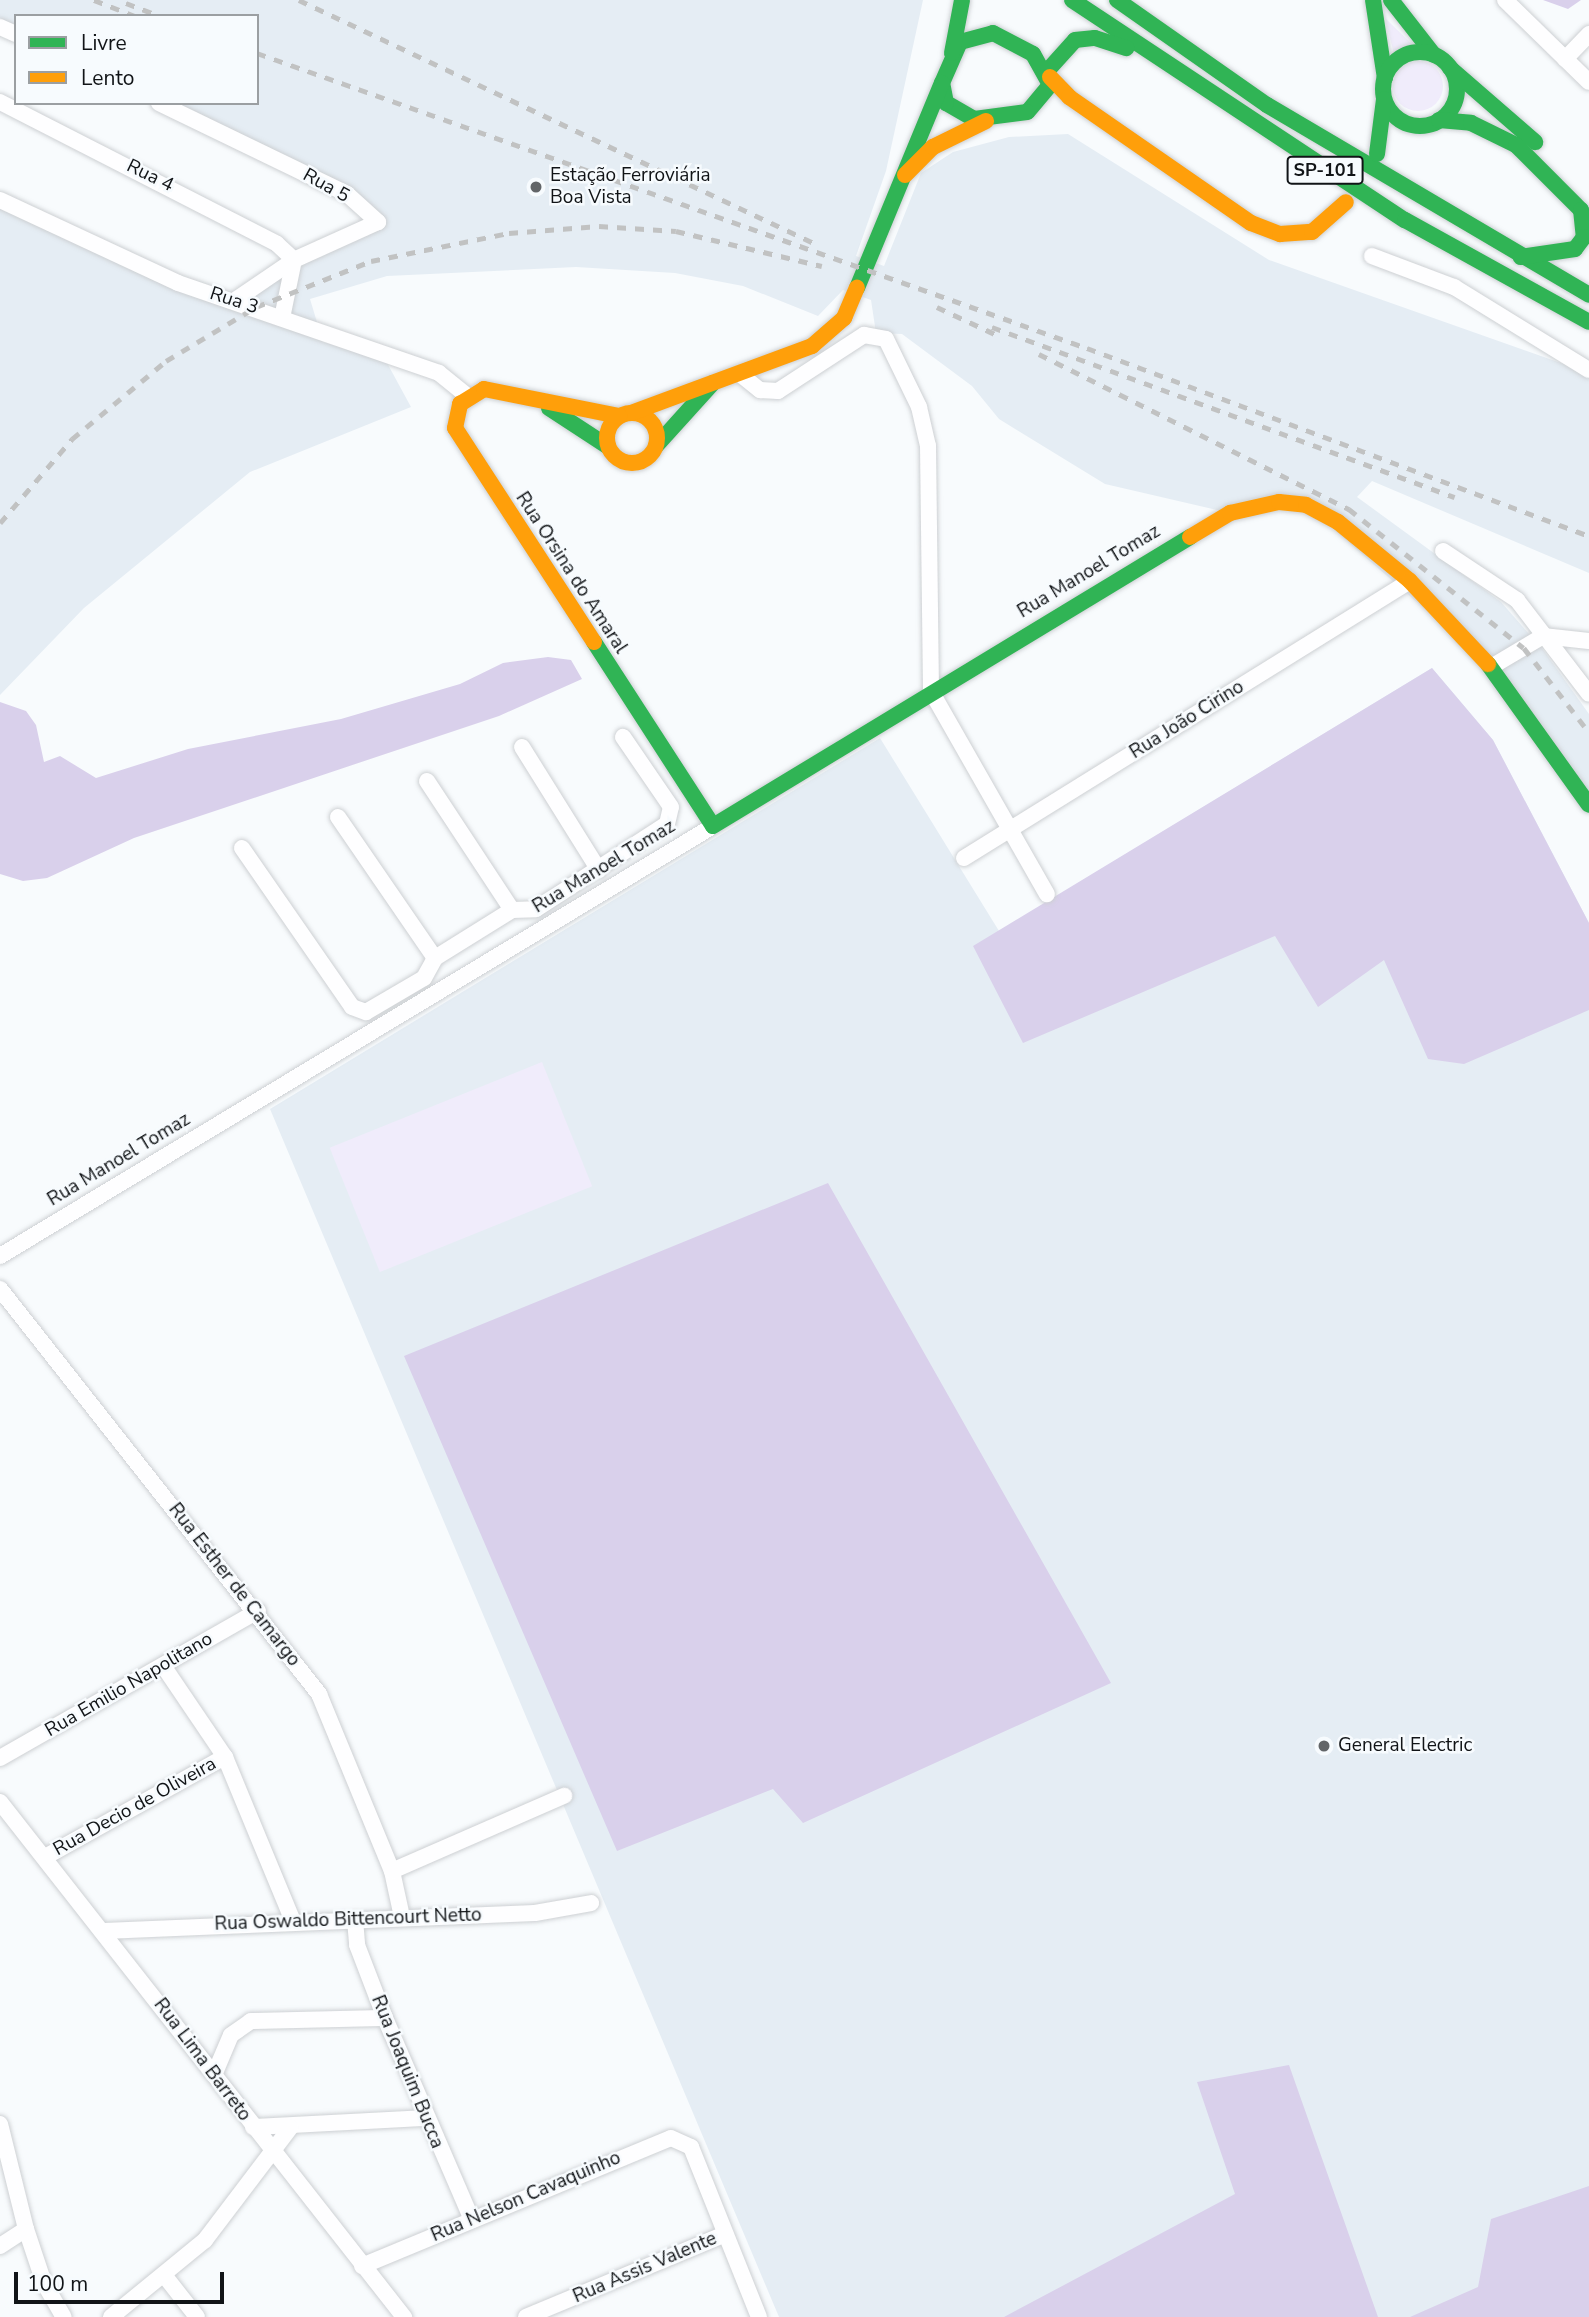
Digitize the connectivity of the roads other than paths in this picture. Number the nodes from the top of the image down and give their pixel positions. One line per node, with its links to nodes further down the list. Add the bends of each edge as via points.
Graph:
1 (962, 0): 10 (main road)
2 (1072, 0): 13 (main road, SP-101)
3 (1118, 0): 8 (main road, SP-101)
4 (1132, 0): 8 (main road)
5 (1373, 0): 16 (main road)
6 (1391, 0): 11 (main road)
7 (1505, 0): 12 (street)
8 (1154, 27): 32 (main road, SP-101, via 1267,105)
9 (1589, 34): 12 (street)
10 (952, 53): 15 (main road, via 965,38 993,33 1019,44); 18 (main road)
11 (1433, 55): 14 (main road); 16 (main road, via 1407,55)
12 (1565, 59): 17 (street)
13 (1165, 65): 15 (main road, via 1090,38 1070,43); 37 (main road, SP-101, via 1405,220)
14 (1450, 68): 24 (main road, via 1456,93); 28 (main road)
15 (1049, 73): 22 (main road); 23 (main road)
16 (1385, 78): 19 (main road)
17 (1589, 82)
18 (942, 83): 25 (main road, via 951,108); 27 (main road)
19 (1384, 99): 26 (main road, via 1400,120); 26 (main road, via 1379,150)
20 (0, 102): 33 (street, Rua 4, via 255,228)
21 (163, 105): 33 (street, Rua 5, via 347,194 377,222)
22 (1036, 107): 23 (main road); 25 (main road)
23 (1102, 118): 30 (main road, via 1251,223 1280,234 1312,232)
24 (1439, 120): 26 (main road); 32 (main road, via 1471,123 1517,145 1581,210 1584,237 1574,249 1564,255)
25 (986, 121): 27 (main road, via 933,147)
26 (1419, 126)
27 (898, 182): 39 (main road, via 844,318 812,346)
28 (1589, 197)
29 (0, 200): 35 (street, Rua 3, via 177,283)
30 (1346, 202)
31 (1371, 256): 38 (street, via 1454,287)
32 (1520, 257): 34 (main road, SP-101)
33 (294, 260): 35 (street, Rua 5); 36 (street)
34 (1589, 295)
35 (234, 301): 36 (street, Rua 3)
36 (282, 318): 41 (street, Rua 3, via 439,373)
37 (1589, 322)
38 (1589, 370)
39 (740, 374): 40 (main road); 51 (street, via 760,390 786,388 876,333 886,339 925,426)
40 (713, 383): 43 (main road); 45 (main road)
41 (467, 396): 42 (main road, via 484,389); 58 (main road, Rua Orsina do Amaral, via 456,414 462,446)
42 (534, 400): 43 (main road); 44 (main road)
43 (625, 414): 44 (main road, via 609,426); 45 (main road, via 649,419)
44 (607, 446): 45 (main road, via 631,464 647,458)
45 (656, 446)
46 (1443, 551): 48 (street, via 1517,600)
47 (1410, 581): 50 (main road, Rua Manoel Tomaz); 51 (main road, Rua Manoel Tomaz, via 1338,522 1306,505 1255,503 1230,513); 59 (street, Rua João Cirino)
48 (1543, 636): 49 (street); 50 (street); 52 (street)
49 (1589, 641)
50 (1491, 667): 56 (main road, Rua Manoel Tomaz)
51 (931, 691): 58 (main road, Rua Manoel Tomaz); 59 (street)
52 (1589, 694)
53 (623, 737): 62 (street, via 671,807 671,818)
54 (522, 747): 62 (street)
55 (427, 781): 64 (street)
56 (1589, 805)
57 (338, 817): 67 (street)
58 (713, 826): 66 (street, Rua Manoel Tomaz)
59 (1010, 830): 61 (street, Rua João Cirino); 63 (street)
60 (242, 848): 67 (street, via 357,1011 366,1012 424,978)
61 (964, 858)
62 (599, 870): 64 (street, via 536,909)
63 (1047, 894)
64 (512, 910): 65 (street)
65 (493, 923): 66 (street); 67 (street)
66 (508, 950): 68 (street, Rua Manoel Tomaz)
67 (435, 958)
68 (0, 1256)
69 (0, 1289): 70 (street, Rua Esther de Camargo)
70 (258, 1611): 71 (street, Rua Emilio Napolitano); 77 (street, Rua Esther de Camargo, via 319,1694)
71 (164, 1667): 72 (street); 73 (street, Rua Emilio Napolitano)
72 (225, 1757): 76 (street, Rua Decio de Oliveira); 81 (street)
73 (0, 1758)
74 (564, 1796): 77 (street)
75 (0, 1802): 76 (street, Rua Lima Barreto)
76 (46, 1857): 82 (street, Rua Lima Barreto)
77 (392, 1871): 79 (street, Rua Esther de Camargo)
78 (591, 1903): 79 (street, Rua Oswaldo Bittencourt Netto, via 535,1913)
79 (402, 1917): 80 (street, Rua Oswaldo Bittencourt Netto)
80 (355, 1920): 81 (street, Rua Oswaldo Bittencourt Netto); 83 (street, Rua Joaquim Bucca, via 357,1945)
81 (293, 1921): 82 (street, Rua Oswaldo Bittencourt Netto)
82 (104, 1931): 85 (street, Rua Lima Barreto)
83 (385, 2018): 84 (street, via 251,2021); 87 (street, Rua Joaquim Bucca)
84 (219, 2053): 85 (street); 86 (street)
85 (202, 2060): 86 (street, Rua Lima Barreto)
86 (214, 2075): 89 (street, Rua Lima Barreto)
87 (424, 2119): 90 (street); 92 (street, Rua Joaquim Bucca)
88 (0, 2123): 93 (street)
89 (253, 2127): 90 (street); 91 (street, Rua Lima Barreto)
90 (290, 2128): 91 (street)
91 (268, 2149): 96 (street, Rua Lima Barreto); 97 (street, via 205,2239)
92 (472, 2220): 94 (street, Rua Nelson Cavaquinho, via 661,2139 691,2147); 96 (street, Rua Nelson Cavaquinho)
93 (26, 2229): 95 (street); 98 (street, via 47,2291)
94 (725, 2234): 102 (street, Rua Assis Valente); 103 (street)
95 (0, 2245)
96 (362, 2266): 101 (street, Rua Lima Barreto)
97 (164, 2275): 99 (street); 100 (street)
98 (64, 2317)
99 (111, 2317)
100 (197, 2317)
101 (404, 2317)
102 (526, 2317)
103 (759, 2317)

